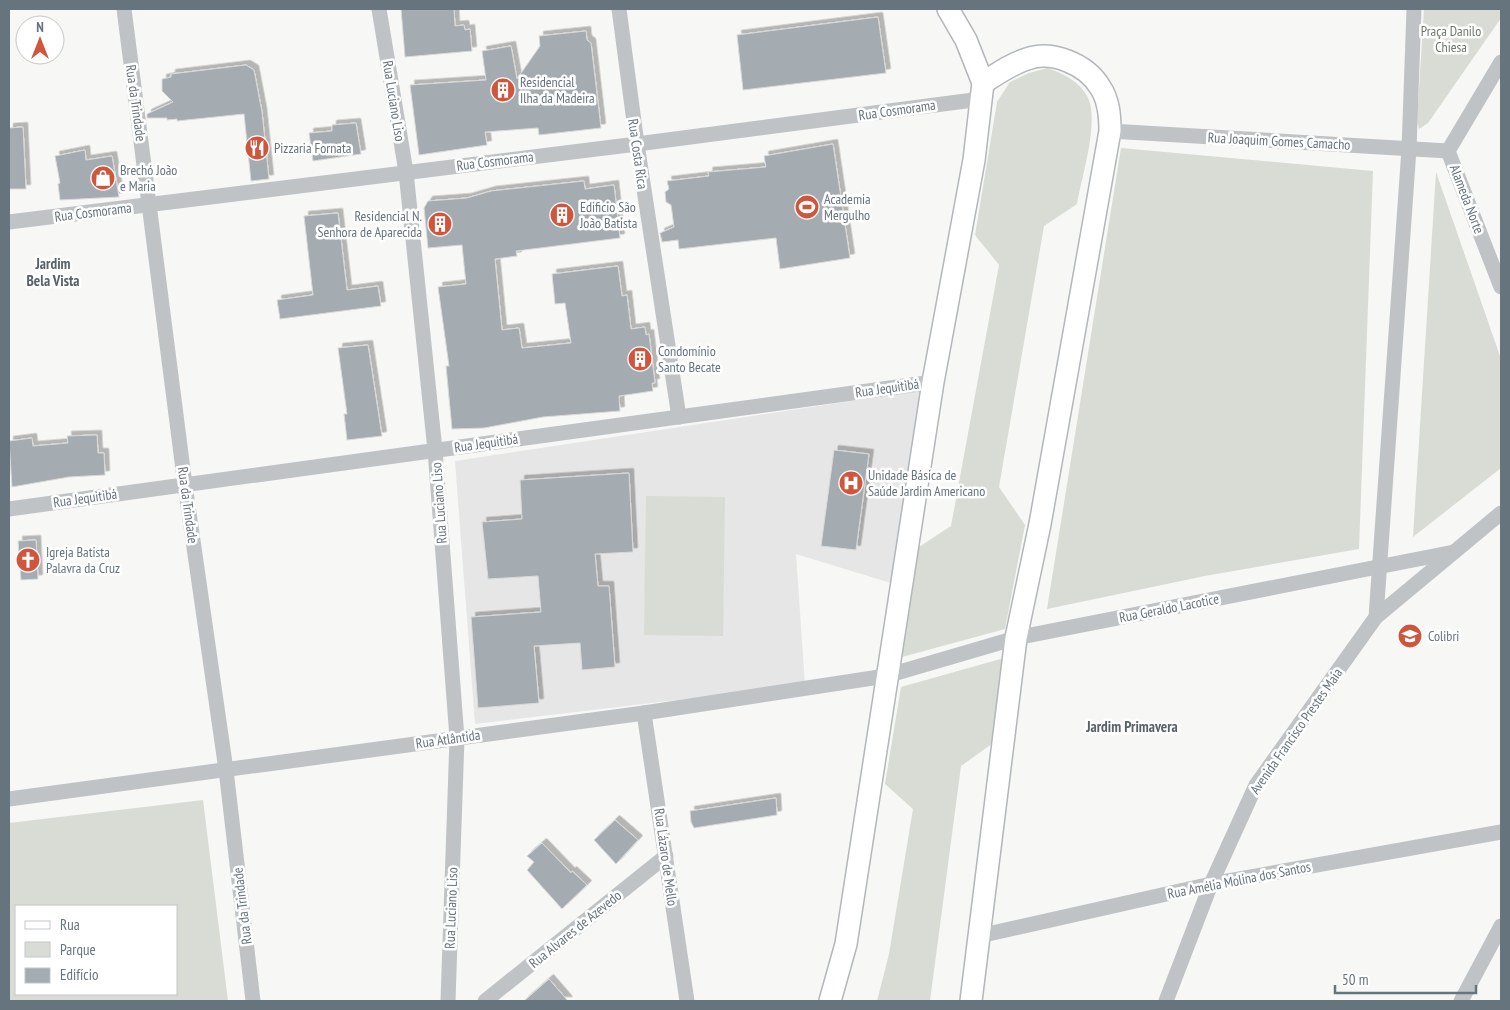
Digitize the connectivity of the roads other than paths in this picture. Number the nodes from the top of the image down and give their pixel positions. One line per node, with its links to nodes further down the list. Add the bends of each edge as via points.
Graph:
1 (124, 9): 13 (street, Rua da Trindade)
2 (379, 9): 12 (street, Rua Luciano Liso)
3 (619, 9): 9 (street, Rua Costa Rica)
4 (948, 9): 7 (main road, via 966,40)
5 (1414, 9): 10 (street)
6 (1501, 62): 11 (street, Alameda Norte)
7 (982, 91): 8 (main road, via 1010,66 1029,58 1052,56 1074,63 1101,87 1109,110); 9 (street, Rua Cosmorama); 16 (main road, via 974,160)
8 (1110, 131): 10 (street, Rua Joaquim Gomes Camacho); 25 (main road, via 1040,524)
9 (636, 144): 12 (street, Rua Cosmorama); 17 (street, Rua Costa Rica)
10 (1409, 150): 11 (street, Rua Joaquim Gomes Camacho); 23 (street)
11 (1448, 151): 15 (street, Alameda Norte)
12 (406, 172): 13 (street, Rua Cosmorama); 18 (street, Rua Luciano Liso)
13 (150, 205): 14 (street, Rua Cosmorama); 19 (street, Rua da Trindade)
14 (9, 222)
15 (1501, 287)
16 (934, 382): 17 (street, Rua Jequitibá); 26 (main road)
17 (679, 417): 18 (street, Rua Jequitibá)
18 (435, 450): 19 (street, Rua Jequitibá); 28 (street, Rua Luciano Liso)
19 (185, 485): 20 (street, Rua Jequitibá); 29 (street, Rua da Trindade)
20 (9, 508)
21 (1501, 513): 22 (street, Avenida Francisco Prestes Maia)
22 (1454, 552): 23 (street, Rua Geraldo Lacotice); 24 (street, Avenida Francisco Prestes Maia)
23 (1379, 568): 24 (street); 25 (street, Rua Geraldo Lacotice)
24 (1376, 617): 33 (street, Avenida Francisco Prestes Maia, via 1256,784)
25 (1016, 638): 26 (street, Rua Geraldo Lacotice); 35 (main road)
26 (886, 676): 27 (street, Rua Atlântida); 40 (main road, via 846,944)
27 (644, 713): 28 (street, Rua Atlântida); 32 (street, Rua Lázaro de Mello)
28 (457, 738): 29 (street, Rua Atlântida); 37 (street, Rua Luciano Liso)
29 (226, 770): 30 (street, Rua Atlântida); 36 (street, Rua da Trindade)
30 (9, 799)
31 (1501, 832): 33 (street, Rua Amélia Molina dos Santos)
32 (666, 856): 38 (street, Rua Alvares de Azevedo); 39 (street, Rua Lázaro de Mello)
33 (1211, 884): 35 (street, Rua Amélia Molina dos Santos); 42 (street, Avenida Francisco Prestes Maia)
34 (1501, 926): 43 (street)
35 (979, 936): 41 (main road)
36 (253, 1001)
37 (448, 1001)
38 (485, 1001)
39 (687, 1001)
40 (830, 1001)
41 (971, 1001)
42 (1166, 1001)
43 (1461, 1001)

